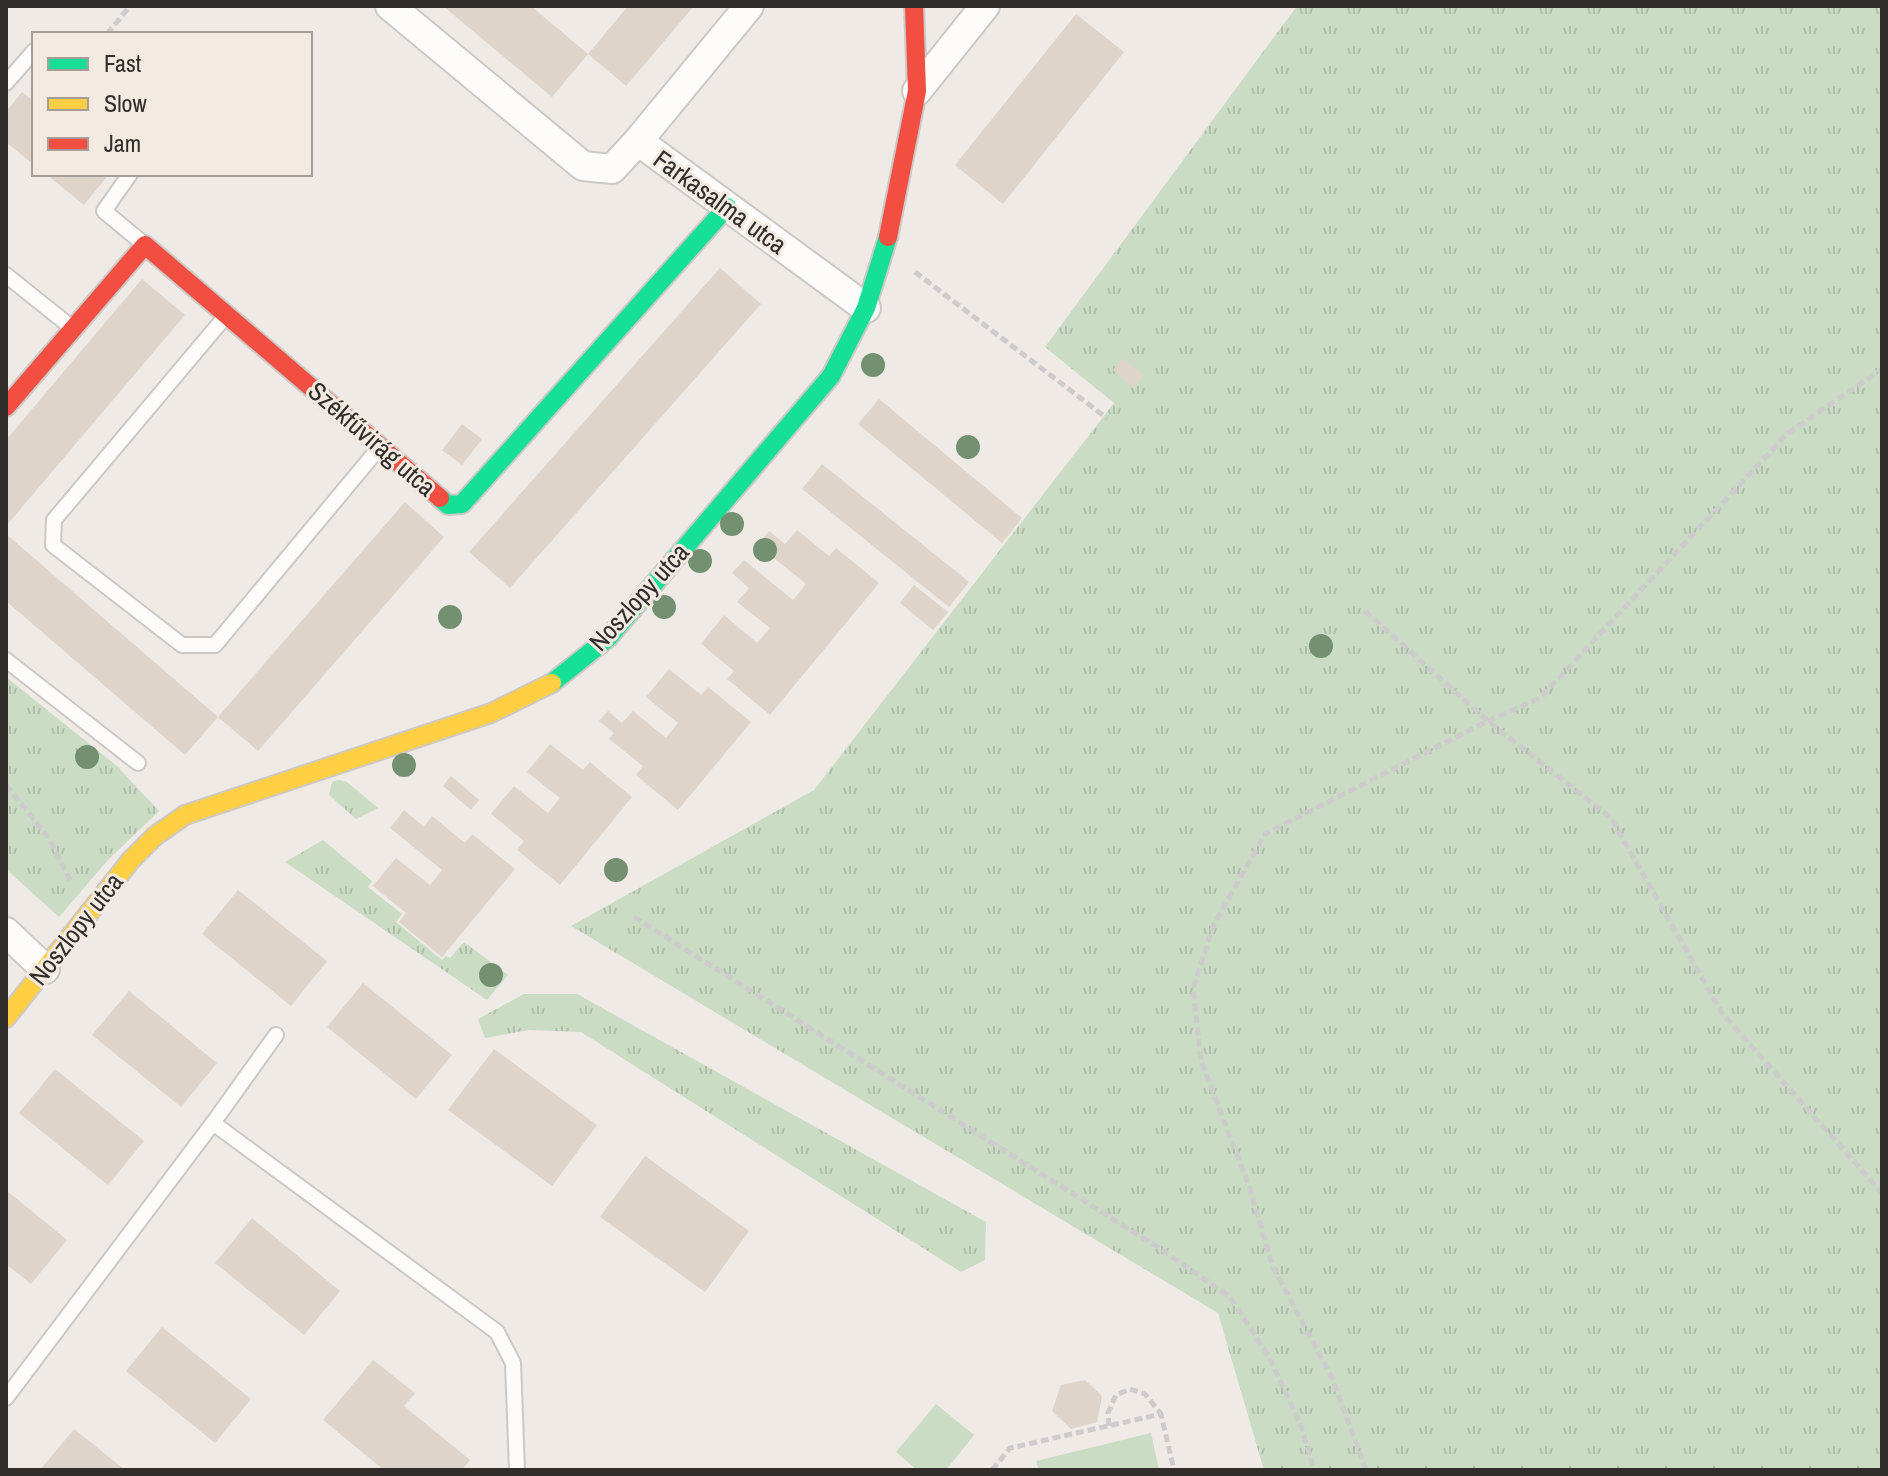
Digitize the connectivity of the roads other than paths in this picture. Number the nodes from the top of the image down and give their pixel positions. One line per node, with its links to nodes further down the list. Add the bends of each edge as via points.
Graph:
1 (390, 6): 8 (street, Farkasalma utca, via 583,166 612,169)
2 (749, 6): 8 (street)
3 (914, 6): 7 (street, Noszlopy utca)
4 (985, 6): 7 (street, Noszlopy utca)
5 (32, 53): 6 (lane)
6 (6, 83)
7 (917, 91): 13 (street, Noszlopy utca, via 886,250)
8 (638, 141): 10 (street, Farkasalma utca)
9 (129, 176): 11 (lane, via 104,211)
10 (727, 207): 13 (street, Farkasalma utca); 17 (street, Székfűvirág utca, via 462,504 448,505)
11 (145, 245): 14 (street, Székfűvirág utca); 15 (street)
12 (6, 275): 15 (lane)
13 (866, 308): 21 (street, Noszlopy utca, via 831,376 608,638 554,682 491,713 185,815 145,843)
14 (228, 314): 17 (street, Székfűvirág utca); 17 (lane, via 54,520 53,545 182,645 215,645)
15 (73, 329): 16 (street)
16 (6, 407)
17 (379, 447)
18 (6, 660): 19 (lane)
19 (138, 763)
20 (6, 932): 21 (street)
21 (45, 969): 22 (street, Noszlopy utca)
22 (6, 1018)
23 (276, 1035): 24 (lane)
24 (213, 1123): 25 (lane); 26 (lane, via 497,1332 513,1363)
25 (6, 1398)
26 (517, 1470)

